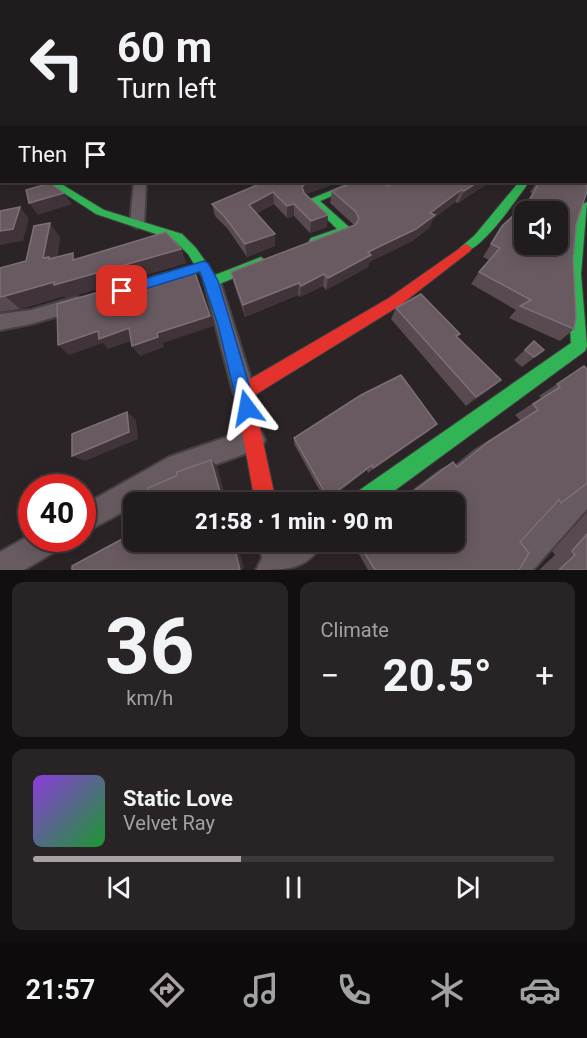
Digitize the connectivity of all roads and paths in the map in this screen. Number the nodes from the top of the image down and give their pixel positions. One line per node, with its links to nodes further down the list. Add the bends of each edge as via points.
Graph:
1 (54, 183): 6 (street, via 100,212)
2 (140, 183): 6 (street)
3 (357, 183): 7 (street, via 313,200 345,230)
4 (523, 183): 14 (street, via 479,238 394,302)
5 (587, 205): 13 (street, via 579,218 576,236)
6 (137, 224): 10 (street, via 178,237)
7 (300, 247)
8 (278, 256): 10 (street)
9 (181, 273): 10 (street)
10 (208, 274): 14 (street)
11 (92, 300): 12 (street)
12 (0, 322)
13 (583, 348): 18 (street)
14 (244, 392): 15 (street)
15 (253, 440): 17 (street); 19 (street, via 178,466)
16 (587, 490): 24 (street)
17 (263, 492)
18 (376, 492)
19 (96, 512)
20 (27, 552): 23 (street)
21 (290, 552): 22 (street)
22 (274, 561)
23 (0, 568)
24 (514, 570)

